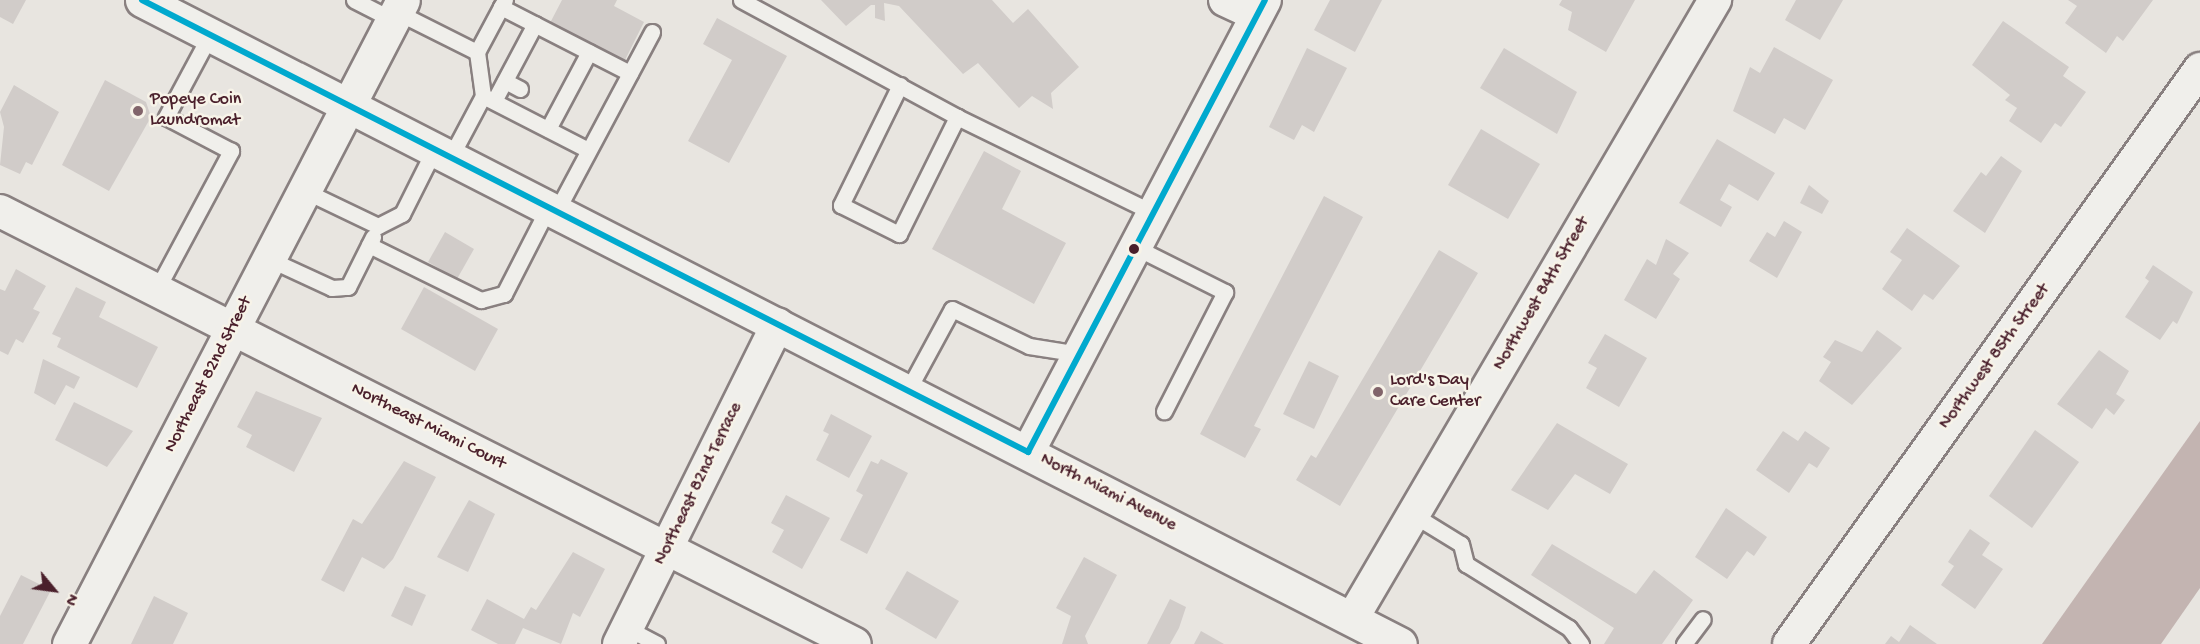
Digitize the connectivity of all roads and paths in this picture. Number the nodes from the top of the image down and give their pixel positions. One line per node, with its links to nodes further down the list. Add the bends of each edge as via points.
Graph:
1 (142, 0): 10 (main road, North Miami Avenue)
2 (354, 0): 8 (lane)
3 (741, 0): 19 (lane)
4 (1225, 0): 7 (street)
5 (1715, 0): 42 (street, Northwest 84th Street)
6 (503, 4): 11 (lane); 12 (lane)
7 (1261, 8): 30 (street)
8 (398, 11): 12 (lane); 22 (main road, Northeast 82nd Street)
9 (652, 32): 17 (lane)
10 (210, 35): 22 (main road, North Miami Avenue); 35 (lane, via 166,117 231,151)
11 (535, 36): 13 (lane); 14 (lane)
12 (477, 52): 21 (lane)
13 (580, 59): 17 (lane); 24 (lane, via 553,106)
14 (516, 61): 15 (lane); 18 (lane)
15 (530, 68)
16 (2200, 69): 53 (street, Northwest 85th Street)
17 (630, 72): 25 (lane)
18 (505, 81): 20 (lane); 21 (lane)
19 (900, 85): 23 (lane); 23 (lane, via 841,205 899,234)
20 (520, 88)
21 (489, 98): 24 (lane); 26 (lane)
22 (349, 106): 26 (main road, North Miami Avenue); 27 (main road, Northeast 82nd Street)
23 (957, 117): 30 (lane)
24 (548, 129): 25 (lane)
25 (588, 150): 28 (lane)
26 (442, 154): 28 (main road, North Miami Avenue); 31 (lane, via 402,214)
27 (305, 191): 31 (lane); 34 (main road, Northeast 82nd Street)
28 (552, 210): 32 (lane, via 504,294 481,300); 36 (main road, North Miami Avenue)
29 (0, 211): 35 (street, Northeast Miami Court)
30 (1154, 213): 33 (street)
31 (378, 226): 32 (lane)
32 (369, 245): 34 (lane, via 348,287 332,288)
33 (1135, 247): 38 (street); 40 (lane, via 1225,292)
34 (269, 259): 37 (main road, Northeast 82nd Street)
35 (157, 289): 37 (street, Northeast Miami Court)
36 (778, 324): 39 (main road, North Miami Avenue); 43 (street, Northeast 82nd Terrace)
37 (233, 327): 43 (street, Northeast Miami Court); 47 (main road, Northeast 82nd Street)
38 (1080, 354): 39 (lane, via 1029,346 952,309); 41 (street)
39 (908, 390): 41 (main road, North Miami Avenue)
40 (1164, 411)
41 (1028, 452): 44 (main road, North Miami Avenue)
42 (1412, 514): 44 (street, Northwest 84th Street); 51 (lane, via 1461,544 1466,564 1569,628)
43 (669, 547): 46 (street, Northeast 82nd Terrace); 49 (street, Northeast Miami Court)
44 (1352, 619): 50 (main road, North Miami Avenue)
45 (1703, 619): 52 (lane)
46 (623, 636): 48 (lane)
47 (69, 644)
48 (657, 644)
49 (855, 644)
50 (1400, 644)
51 (1581, 644)
52 (1684, 644)
53 (1789, 644)

